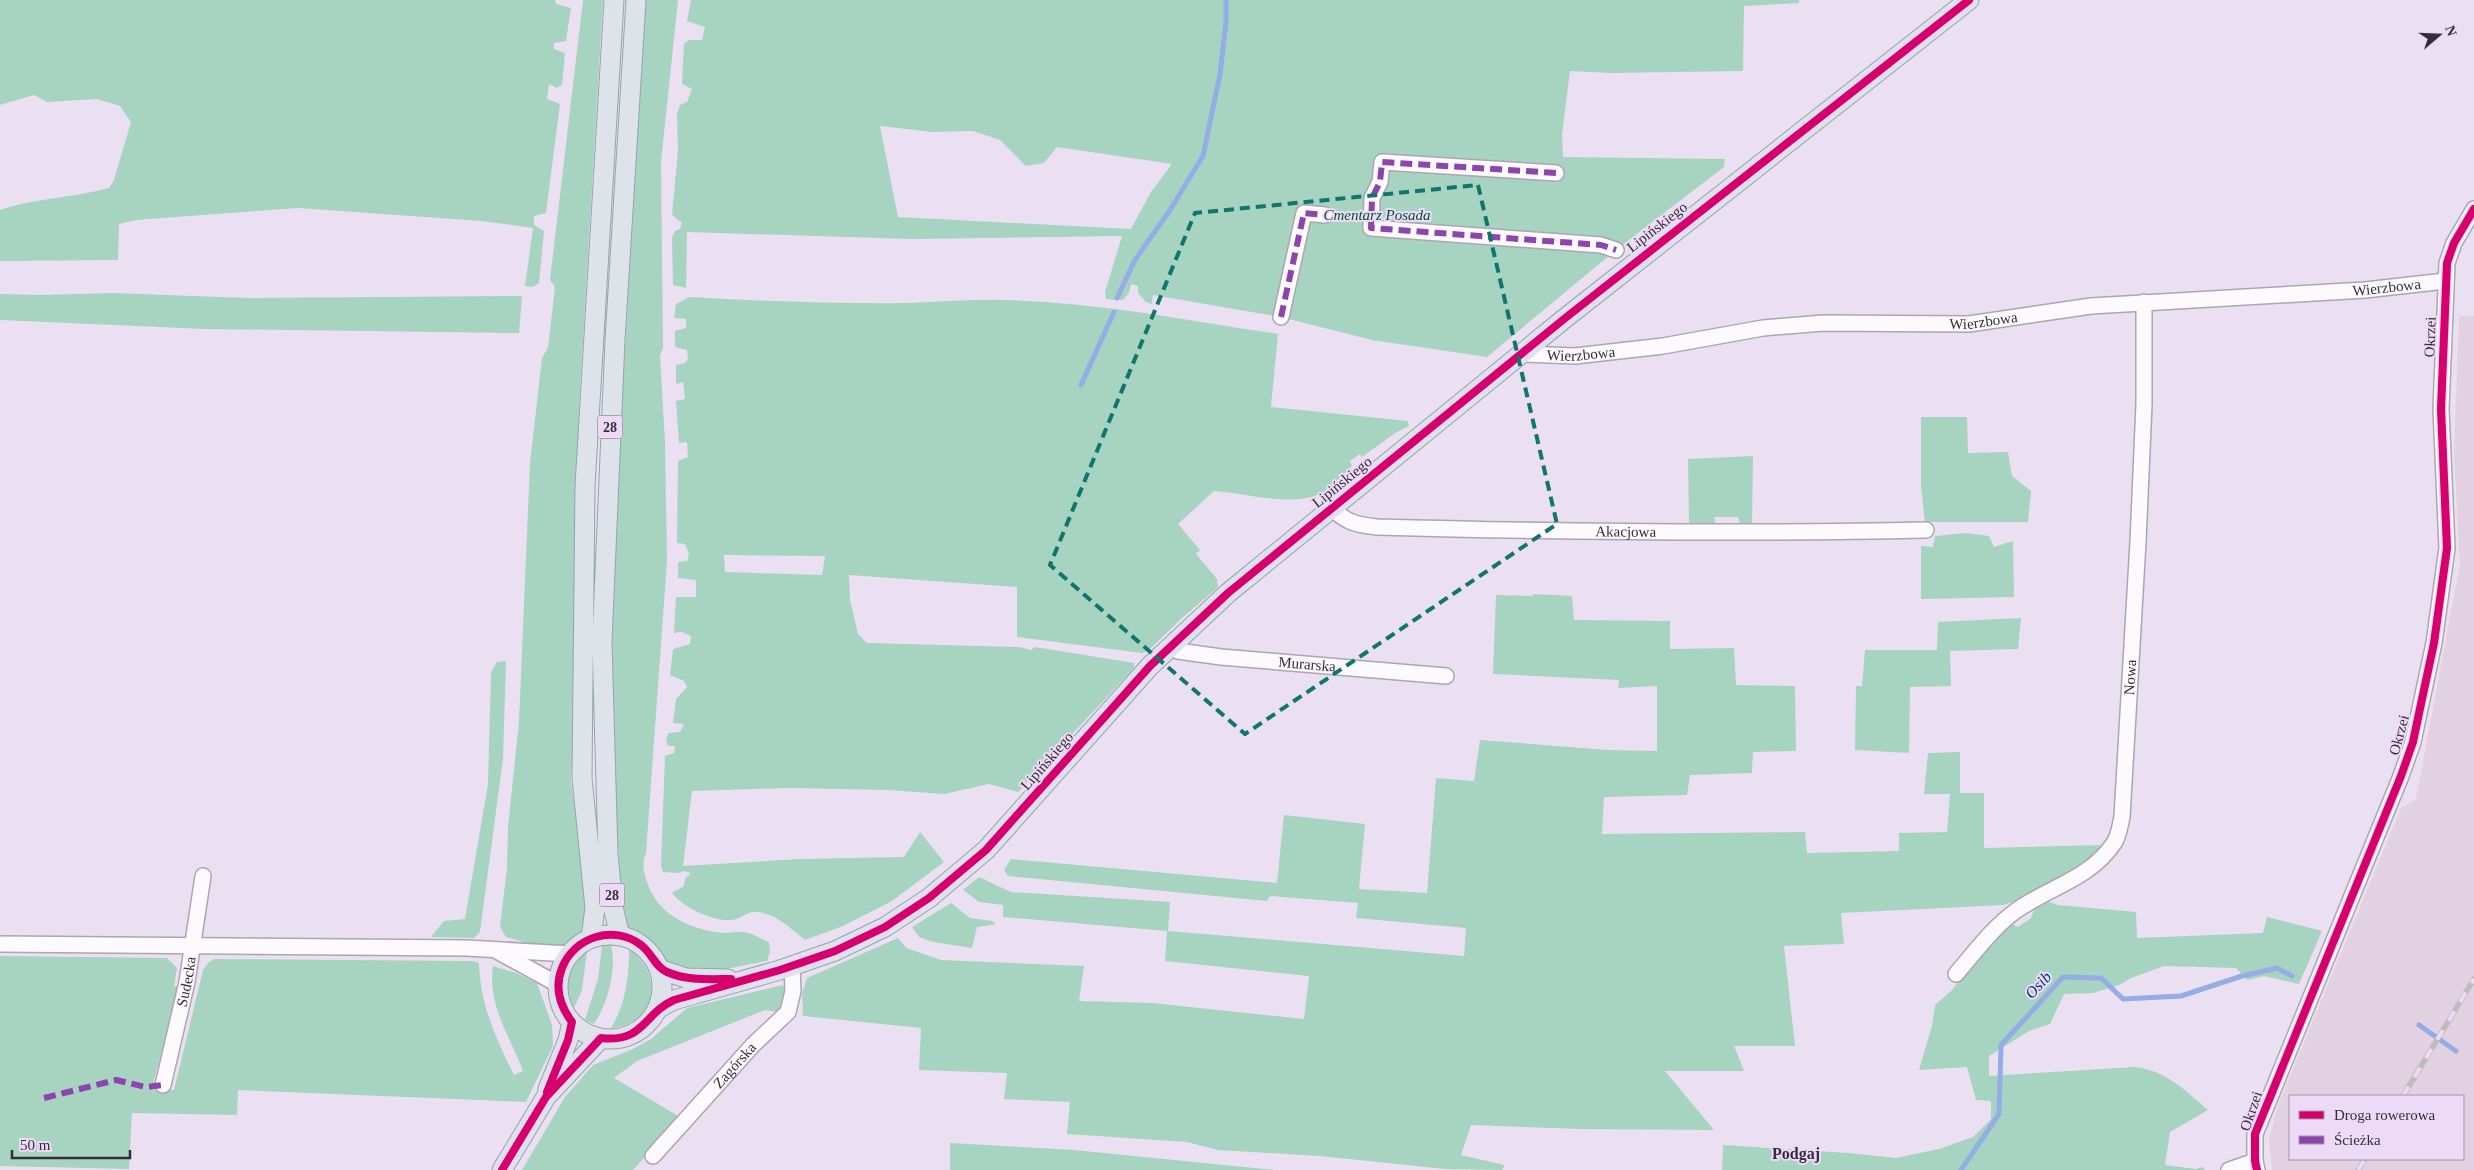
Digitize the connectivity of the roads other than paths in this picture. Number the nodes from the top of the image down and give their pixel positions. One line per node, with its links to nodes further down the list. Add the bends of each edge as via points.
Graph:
1 (614, 0): 18 (main road, 28, via 585,486 582,778 595,908)
2 (636, 0): 17 (main road, 28, via 615,340 602,642 607,846 613,907)
3 (1969, 0): 11 (main road, Lipińskiego)
4 (1556, 173): 7 (street, via 1382,162 1380,182 1372,198 1371,228 1601,245)
5 (2474, 209): 8 (street, Okrzei, via 2454,243)
6 (1325, 215): 10 (street, via 1304,213)
7 (1616, 250)
8 (2445, 281): 9 (street, Wierzbowa, via 2365,290); 34 (street, Okrzei, via 2441,408 2447,548 2434,643 2417,726 2401,776 2258,1128)
9 (2144, 302): 11 (street, Wierzbowa, via 2057,310 1969,324 1822,323 1762,328 1663,346 1575,356); 25 (street, Nowa, via 2141,477 2122,817 2115,842 2095,864 2074,880 2017,911 1984,941)
10 (1281, 317)
11 (1521, 354): 12 (main road, Lipińskiego)
12 (1332, 508): 13 (street, Akacjowa, via 1343,520 1377,527 1755,534); 14 (main road, Lipińskiego, via 1228,593)
13 (1926, 530)
14 (1171, 645): 15 (street, Murarska, via 1178,651 1221,657); 23 (main road, Lipińskiego, via 1000,835 954,879 885,926 840,949)
15 (1446, 676)
16 (203, 876): 20 (street, Sudecka)
17 (620, 936): 18 (main road); 24 (main road, via 644,947)
18 (591, 938): 22 (main road)
19 (0, 944): 20 (street)
20 (194, 946): 21 (street); 31 (street, Sudecka)
21 (494, 950): 22 (street); 27 (street)
22 (570, 954): 27 (main road)
23 (792, 966): 26 (main road, Lipińskiego); 33 (street, Zagórska, via 793,991 788,1012)
24 (659, 968): 26 (main road, Lipińskiego, via 686,978); 28 (main road, via 662,989)
25 (1956, 974)
26 (744, 979): 28 (main road, Lipińskiego, via 674,1000)
27 (558, 985): 29 (main road, via 561,1002)
28 (657, 1009): 30 (main road, via 650,1020 634,1033)
29 (572, 1022): 30 (main road); 32 (main road)
30 (601, 1038): 32 (main road)
31 (163, 1085)
32 (546, 1097): 35 (main road)
33 (653, 1156)
34 (2256, 1165): 36 (street)
35 (502, 1170)
36 (2229, 1170)

